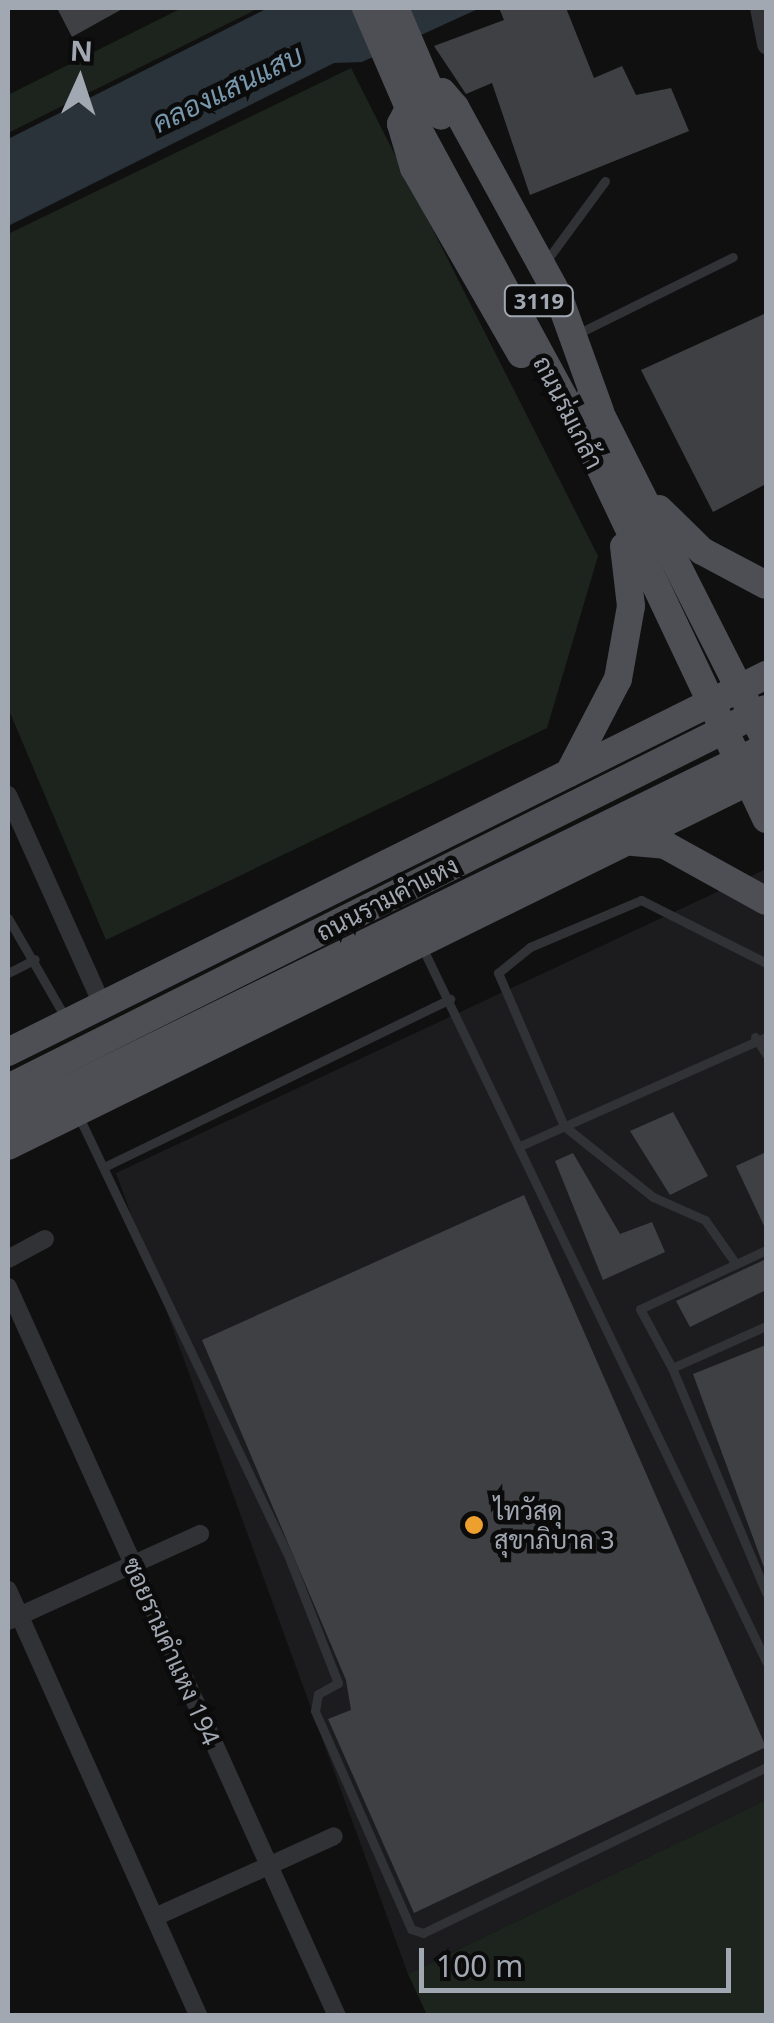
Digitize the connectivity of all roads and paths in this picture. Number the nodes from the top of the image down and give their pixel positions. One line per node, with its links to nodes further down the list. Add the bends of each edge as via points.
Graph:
1 (366, 8): 5 (main road, ถนนร่มเกล้า / 3119, bridge)
2 (395, 8): 5 (main road, ถนนร่มเกล้า / 3119, bridge)
3 (759, 8): 4 (street)
4 (766, 45)
5 (429, 123): 10 (main road, ถนนร่มเกล้า / 3119)
6 (605, 181): 8 (lane)
7 (733, 257): 9 (lane)
8 (542, 266): 9 (main road); 10 (main road, via 455,107 442,92 417,93 401,124 414,168 504,329)
9 (573, 336): 10 (main road)
10 (586, 411): 11 (main road, ถนนร่มเกล้า / 3119)
11 (624, 490): 12 (main road, via 702,552); 14 (main road, ถนนร่มเกล้า / 3119); 15 (main road, ถนนร่มเกล้า / 3119); 18 (main road, via 631,584 626,645 607,710)
12 (766, 584)
13 (766, 675): 14 (main road, ถนนรามคำแหง)
14 (740, 691): 15 (main road, ถนนรามคำแหง); 17 (main road, ถนนร่มเกล้า / 3119)
15 (711, 704): 18 (main road, ถนนรามคำแหง); 19 (main road, ถนนร่มเกล้า / 3119)
16 (766, 709): 38 (main road, ถนนรามคำแหง, bridge)
17 (766, 744): 40 (main road, ถนนรามคำแหง, bridge)
18 (566, 778): 20 (main road, ถนนรามคำแหง)
19 (758, 778): 22 (main road, ถนนร่มเกล้า / 3119); 23 (main road)
20 (538, 792): 24 (main road, via 623,766 647,774 638,808); 32 (main road, ถนนรามคำแหง)
21 (8, 795): 32 (street)
22 (766, 820)
23 (630, 842): 24 (main road); 25 (main road, via 666,845)
24 (570, 871): 27 (main road)
25 (766, 901)
26 (8, 918): 28 (lane)
27 (420, 945): 31 (lane); 39 (main road)
28 (35, 960): 30 (lane); 33 (lane)
29 (766, 963): 41 (lane, via 640,900 503,964 499,984)
30 (8, 973)
31 (450, 999): 43 (lane); 44 (lane)
32 (103, 1006): 33 (main road, ถนนรามคำแหง)
33 (68, 1022): 36 (main road, ถนนรามคำแหง)
34 (766, 1036): 35 (lane)
35 (755, 1038): 37 (lane); 41 (lane)
36 (8, 1052)
37 (766, 1054)
38 (8, 1088)
39 (76, 1112): 42 (main road); 44 (lane)
40 (8, 1118)
41 (564, 1126): 43 (lane); 48 (lane, via 653,1197 705,1220)
42 (8, 1146)
43 (520, 1146): 57 (lane)
44 (104, 1167): 58 (lane, via 290,1560 338,1683 318,1694 314,1711 411,1929 423,1933)
45 (45, 1239): 47 (street)
46 (766, 1250): 48 (lane)
47 (8, 1260)
48 (736, 1264): 51 (lane, via 640,1309)
49 (8, 1287): 53 (street, ซอยรามคำแหง 194)
50 (766, 1326): 51 (lane)
51 (672, 1368): 55 (lane)
52 (200, 1534): 53 (street)
53 (132, 1564): 56 (street); 60 (street, ซอยรามคำแหง 194)
54 (8, 1590): 56 (street)
55 (766, 1593)
56 (13, 1619): 61 (street)
57 (766, 1660)
58 (766, 1767)
59 (334, 1836): 60 (street)
60 (270, 1867): 61 (street); 63 (street, ซอยรามคำแหง 194)
61 (155, 1918): 62 (street)
62 (199, 2016)
63 (337, 2016)

